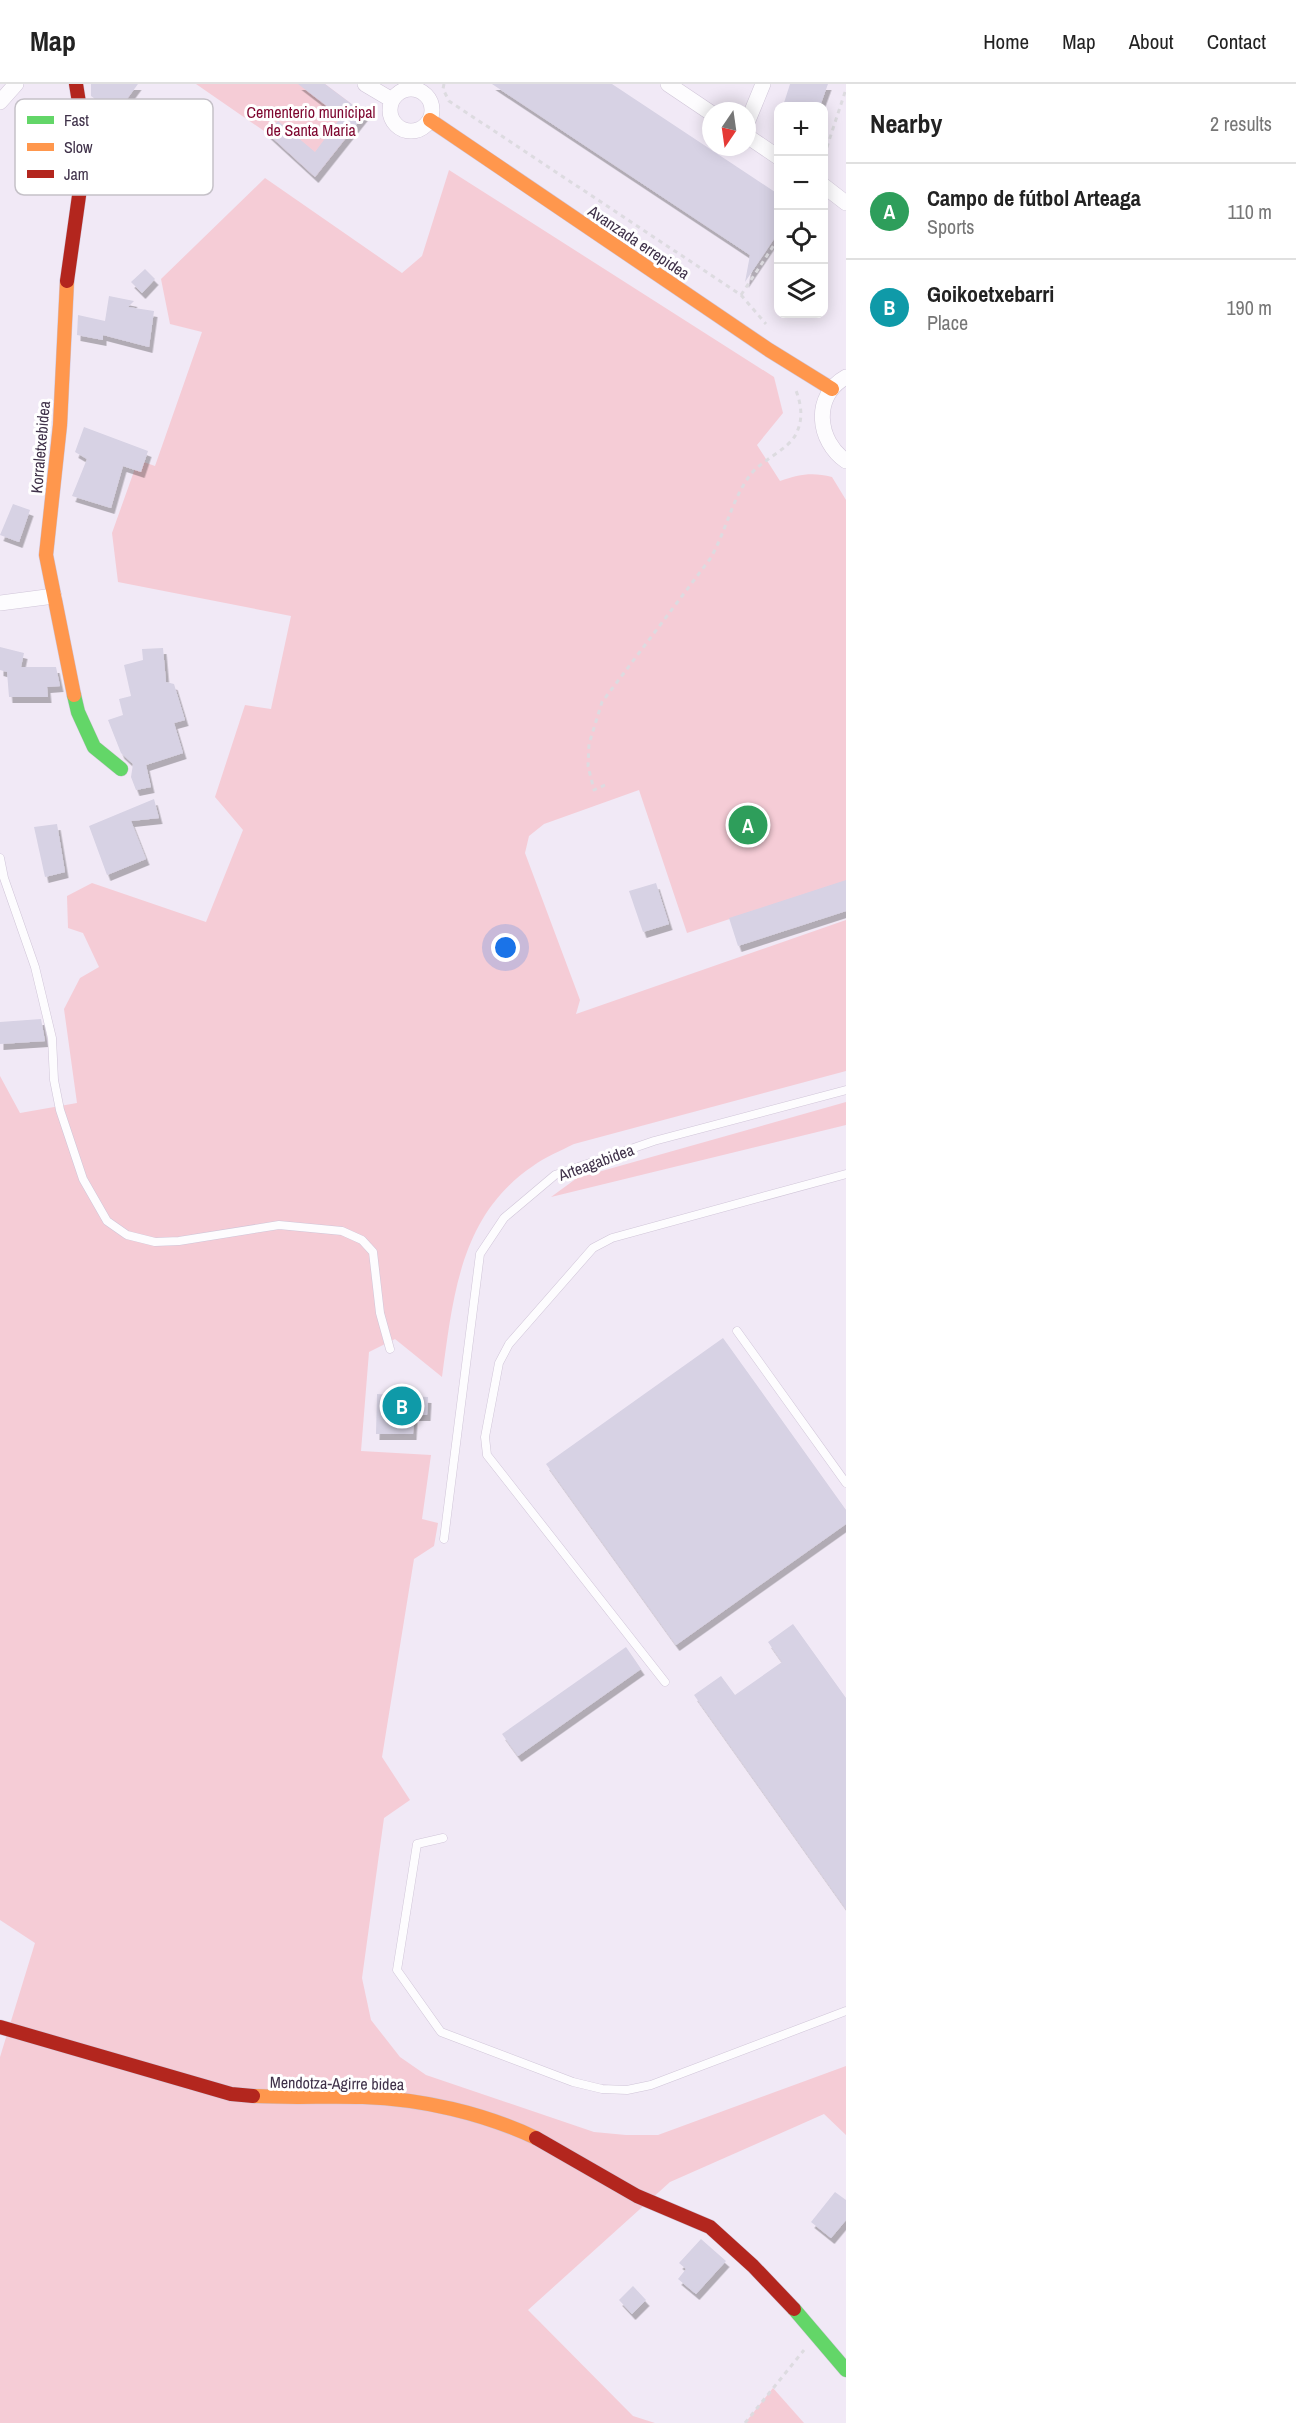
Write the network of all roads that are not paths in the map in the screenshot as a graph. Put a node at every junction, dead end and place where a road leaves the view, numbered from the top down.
1 (16, 84) edge
2 (76, 84) edge
3 (365, 84) edge
4 (668, 84) edge
5 (763, 84) edge
6 (427, 88) edge
7 (78, 99) edge
8 (392, 100) junction
9 (0, 102) edge
10 (756, 102) edge
11 (702, 106) edge
12 (430, 120) junction
13 (756, 142) edge
14 (777, 156) edge
15 (828, 189) edge
16 (79, 195) edge
17 (846, 203) edge
18 (846, 377) edge
19 (832, 389) junction
20 (846, 461) edge
21 (54, 596) junction
22 (0, 603) edge
23 (121, 769) dead end
24 (0, 858) edge
25 (846, 1090) edge
26 (846, 1174) edge
27 (737, 1331) dead end
28 (390, 1349) dead end
29 (846, 1483) edge
30 (444, 1539) dead end
31 (665, 1682) dead end
32 (443, 1838) dead end
33 (846, 2011) edge
34 (0, 2028) edge
35 (846, 2370) edge

1 - 9 street
2 - 7 street, Korraletxebidea
3 - 8 street
4 - 11 street
5 - 10 street
6 - 8 street
6 - 12 street
8 - 12 street
12 - 19 street, Avanzada errepidea
13 - 14 street
15 - 17 street
16 - 21 street, Korraletxebidea
18 - 19 street
19 - 20 street
21 - 22 street
21 - 23 street, Korraletxebidea
24 - 28 lane
25 - 30 lane, Arteagabidea
26 - 31 lane
27 - 29 lane
32 - 33 lane
34 - 35 street, Mendotza-Agirre bidea

